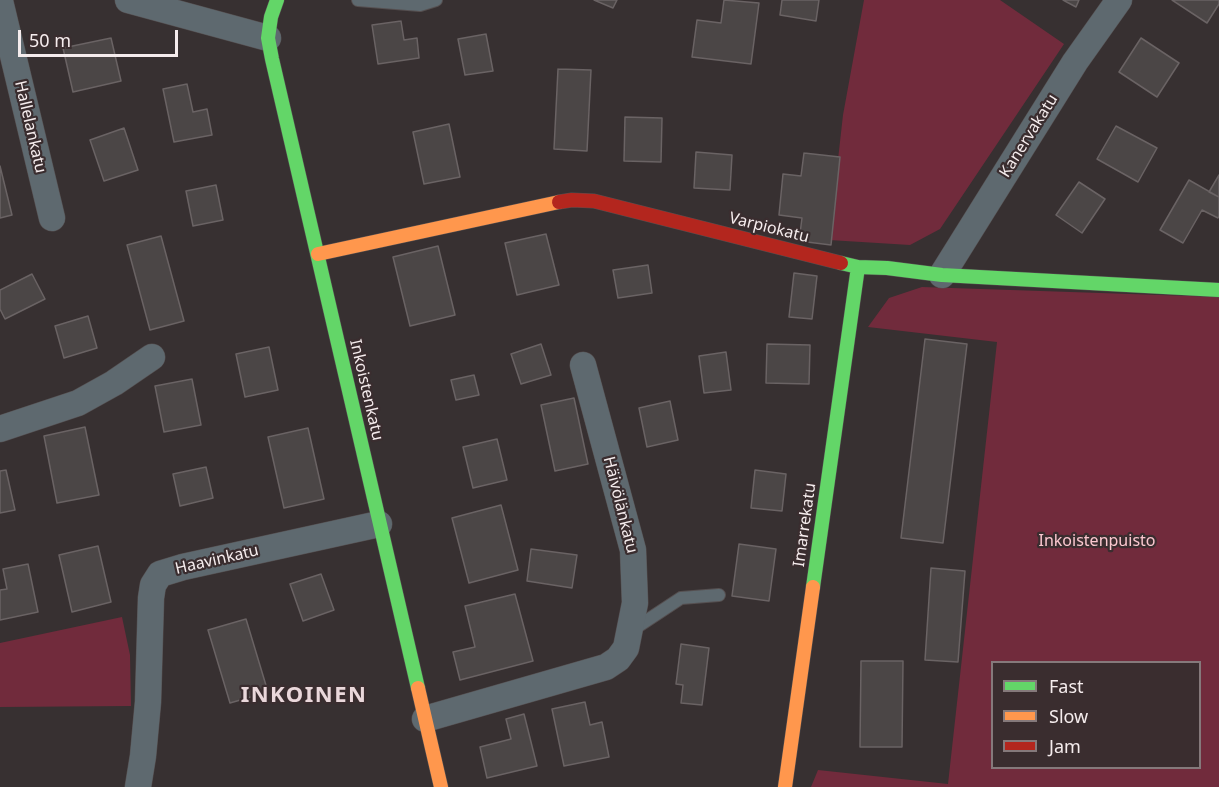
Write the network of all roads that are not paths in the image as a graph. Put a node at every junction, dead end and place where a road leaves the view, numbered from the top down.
1 (129, 0) edge
2 (278, 0) edge
3 (358, 0) edge
4 (436, 0) edge
5 (1119, 0) edge
6 (0, 1) edge
7 (268, 38) junction
8 (52, 218) dead end
9 (318, 254) junction
10 (858, 267) junction
11 (942, 274) junction
12 (1219, 290) edge
13 (152, 357) dead end
14 (583, 365) dead end
15 (0, 429) edge
16 (379, 524) junction
17 (719, 595) dead end
18 (630, 632) junction
19 (425, 718) junction
20 (138, 787) edge
21 (441, 787) edge
22 (785, 787) edge

1 - 7 street
2 - 7 street, Inkoistenkatu
3 - 4 lane
5 - 11 street, Kanervakatu
6 - 8 street, Hallelankatu
7 - 9 street, Inkoistenkatu
9 - 10 street, Varpiokatu
9 - 16 street, Inkoistenkatu
10 - 11 street, Varpiokatu
10 - 22 street, Imarrekatu
11 - 12 street, Varpiokatu
13 - 15 street
14 - 18 street, Häivölänkatu
16 - 19 street, Inkoistenkatu
16 - 20 street, Haavinkatu
17 - 18 lane
18 - 19 street, Häivölänkatu
19 - 21 street, Inkoistenkatu

